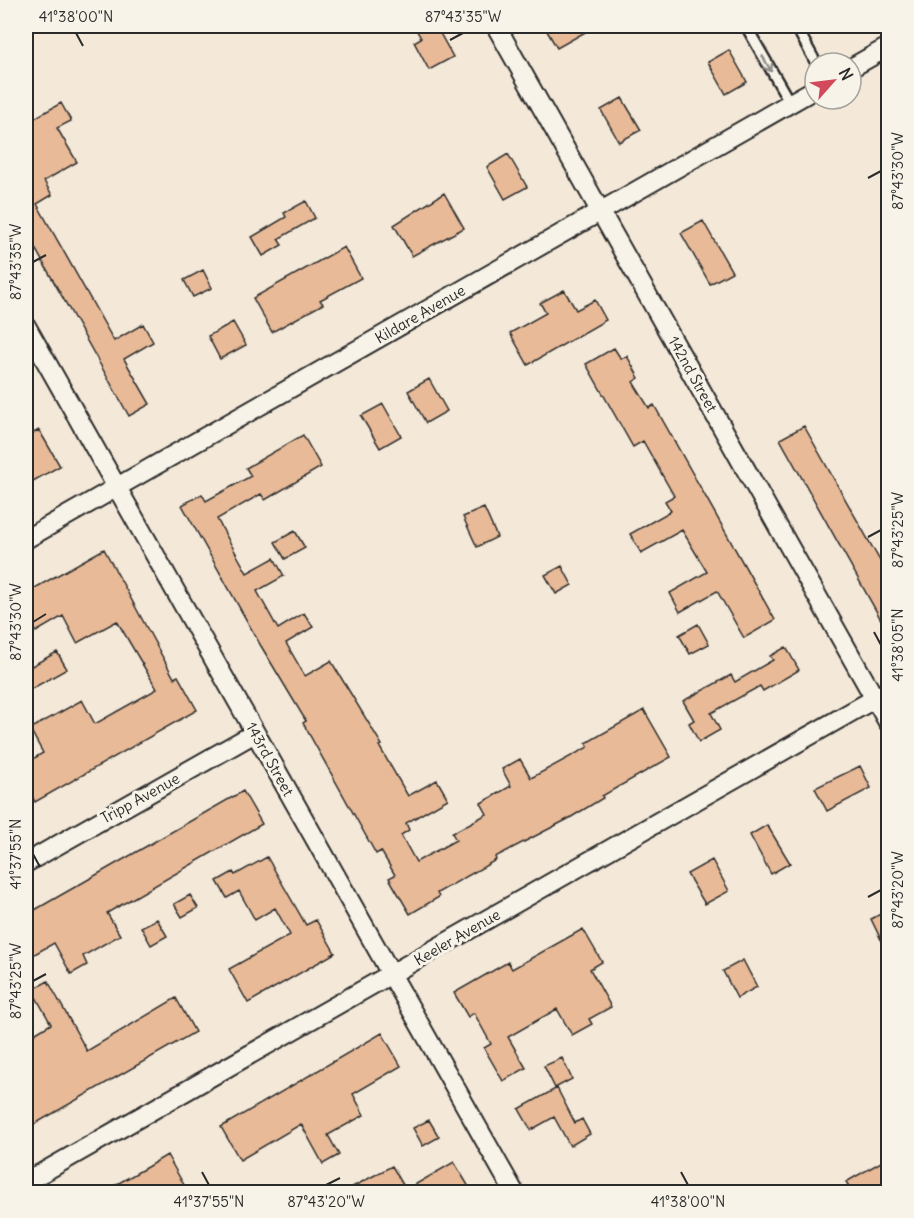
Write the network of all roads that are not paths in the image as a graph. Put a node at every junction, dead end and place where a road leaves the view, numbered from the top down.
1 (496, 26) edge
2 (746, 26) edge
3 (796, 27) edge
4 (888, 47) edge
5 (809, 51) edge
6 (863, 61) edge
7 (803, 95) edge
8 (789, 103) junction
9 (602, 211) junction
10 (26, 326) edge
11 (116, 488) junction
12 (26, 539) edge
13 (882, 695) edge
14 (888, 722) edge
15 (255, 733) junction
16 (26, 862) edge
17 (391, 974) junction
18 (26, 1182) edge
19 (514, 1192) edge

1 - 9 street, 142nd Street
2 -> 8 lane
3 - 5 lane
4 - 6 street
7 - 8 street, Kildare Avenue
8 - 9 street, Kildare Avenue
9 - 11 street, Kildare Avenue
9 - 13 street, 142nd Street
10 - 11 street, 143rd Street
11 - 12 street, Kildare Avenue
11 - 15 street, 143rd Street
13 - 14 street, 142nd Street
13 - 17 street, Keeler Avenue
15 - 16 street, Tripp Avenue
15 - 17 street, 143rd Street
17 - 18 street, Keeler Avenue
17 - 19 street, 143rd Street

